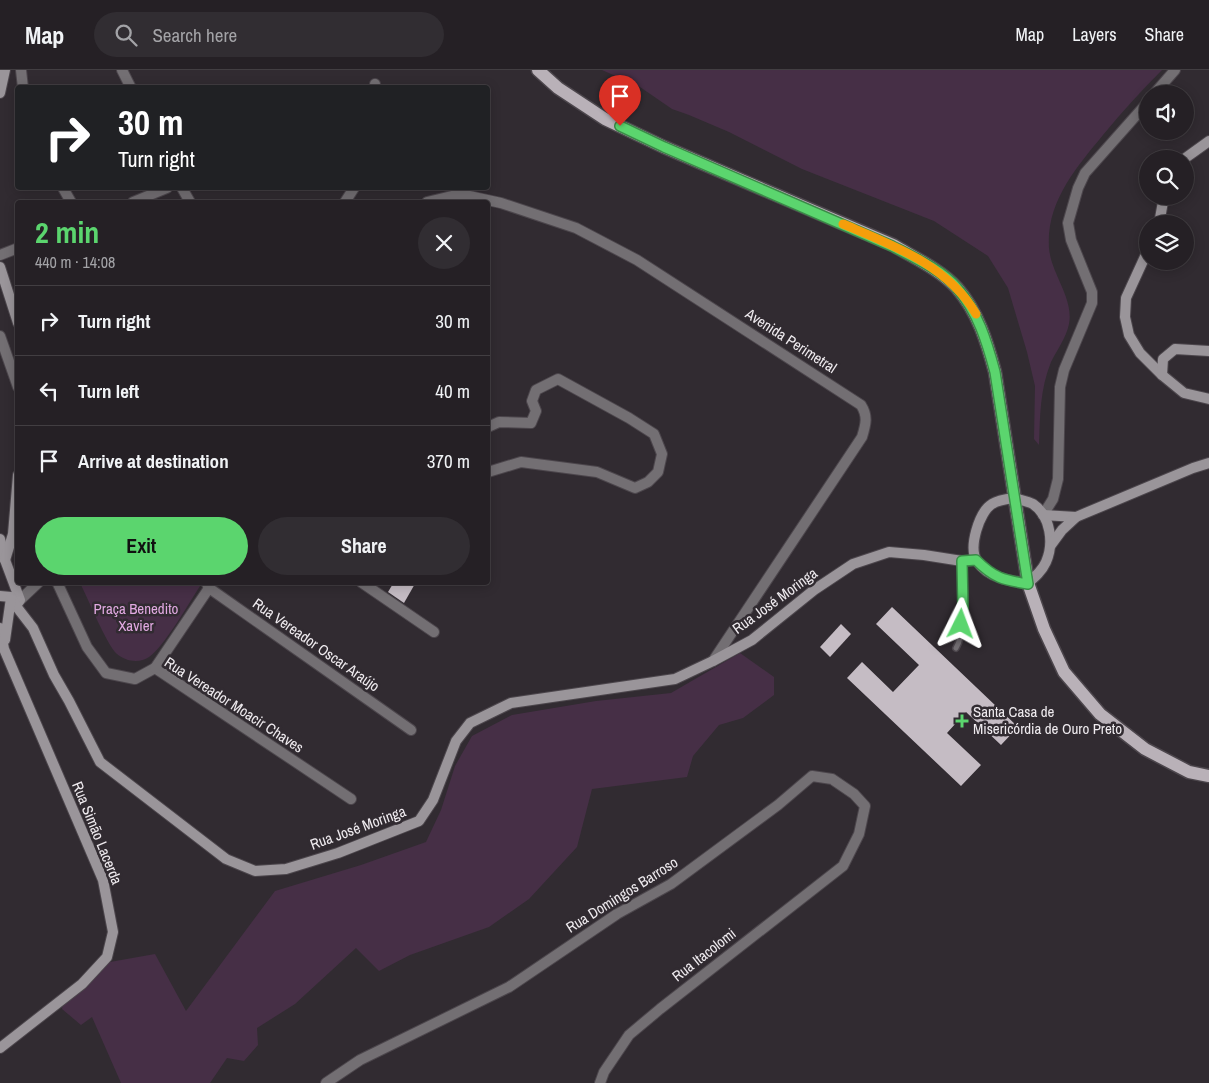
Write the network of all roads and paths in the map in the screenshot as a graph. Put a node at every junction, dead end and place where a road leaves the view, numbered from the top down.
1 (5, 70) edge
2 (20, 70) edge
3 (122, 70) edge
4 (538, 70) edge
5 (1175, 70) edge
6 (22, 85) edge
7 (130, 85) edge
8 (1162, 85) edge
9 (0, 93) edge
10 (1139, 112) edge
11 (1209, 141) edge
12 (1194, 152) edge
13 (162, 190) edge
14 (138, 200) edge
15 (435, 200) edge
16 (487, 200) edge
17 (490, 201) edge
18 (15, 249) edge
19 (0, 255) edge
20 (0, 267) edge
21 (1139, 270) edge
22 (15, 314) edge
23 (0, 336) edge
24 (1209, 351) edge
25 (1162, 375) junction
26 (15, 378) edge
27 (1209, 399) edge
28 (490, 426) edge
29 (1209, 463) edge
30 (490, 471) edge
31 (1014, 498) junction
32 (15, 510) edge
33 (1043, 515) junction
34 (1076, 517) junction
35 (13, 534) junction
36 (0, 538) edge
37 (1050, 545) junction
38 (5, 560) junction
39 (976, 560) junction
40 (962, 561) junction
41 (1028, 584) junction
42 (36, 585) edge
43 (58, 585) edge
44 (207, 585) edge
45 (365, 585) edge
46 (0, 596) edge
47 (16, 601) junction
48 (0, 628) edge
49 (434, 632) dead end
50 (956, 648) dead end
51 (4, 649) junction
52 (712, 662) junction
53 (155, 668) junction
54 (411, 730) dead end
55 (1209, 776) edge
56 (351, 800) dead end
57 (844, 866) joint
58 (0, 1048) edge
59 (326, 1083) edge
60 (600, 1083) edge

1 - 9 street
2 - 6 street
3 - 7 street
4 - 31 main road
5 - 8 street
10 - 33 street
11 - 12 street
13 - 14 street
15 - 16 street, Avenida Perimetral
17 - 52 street, Avenida Perimetral
18 - 19 street
20 - 22 street
21 - 25 street
23 - 26 street
24 - 25 street
25 - 27 street
28 - 30 street
29 - 34 street
31 - 33 street
31 - 39 street
31 - 41 main road
32 - 35 street
33 - 34 street
33 - 37 street
34 - 37 street
35 - 36 street
35 - 38 street
36 - 38 street
37 - 41 street
38 - 47 street
39 - 40 street, Rua José Moringa
39 - 41 street
40 - 50 lane
40 - 52 street, Rua José Moringa
41 - 55 main road
42 - 47 street
43 - 53 street, Rua Vereador Moacir Chaves
44 - 53 street
44 - 54 street, Rua Vereador Oscar Araújo
45 - 49 street
46 - 47 street
47 - 51 street
47 - 52 street, Rua José Moringa
48 - 51 street, Rua Simão Lacerda
51 - 58 street, Rua Simão Lacerda
53 - 56 street, Rua Vereador Moacir Chaves
57 - 59 street, Rua Domingos Barroso
57 - 60 street, Rua Itacolomi

